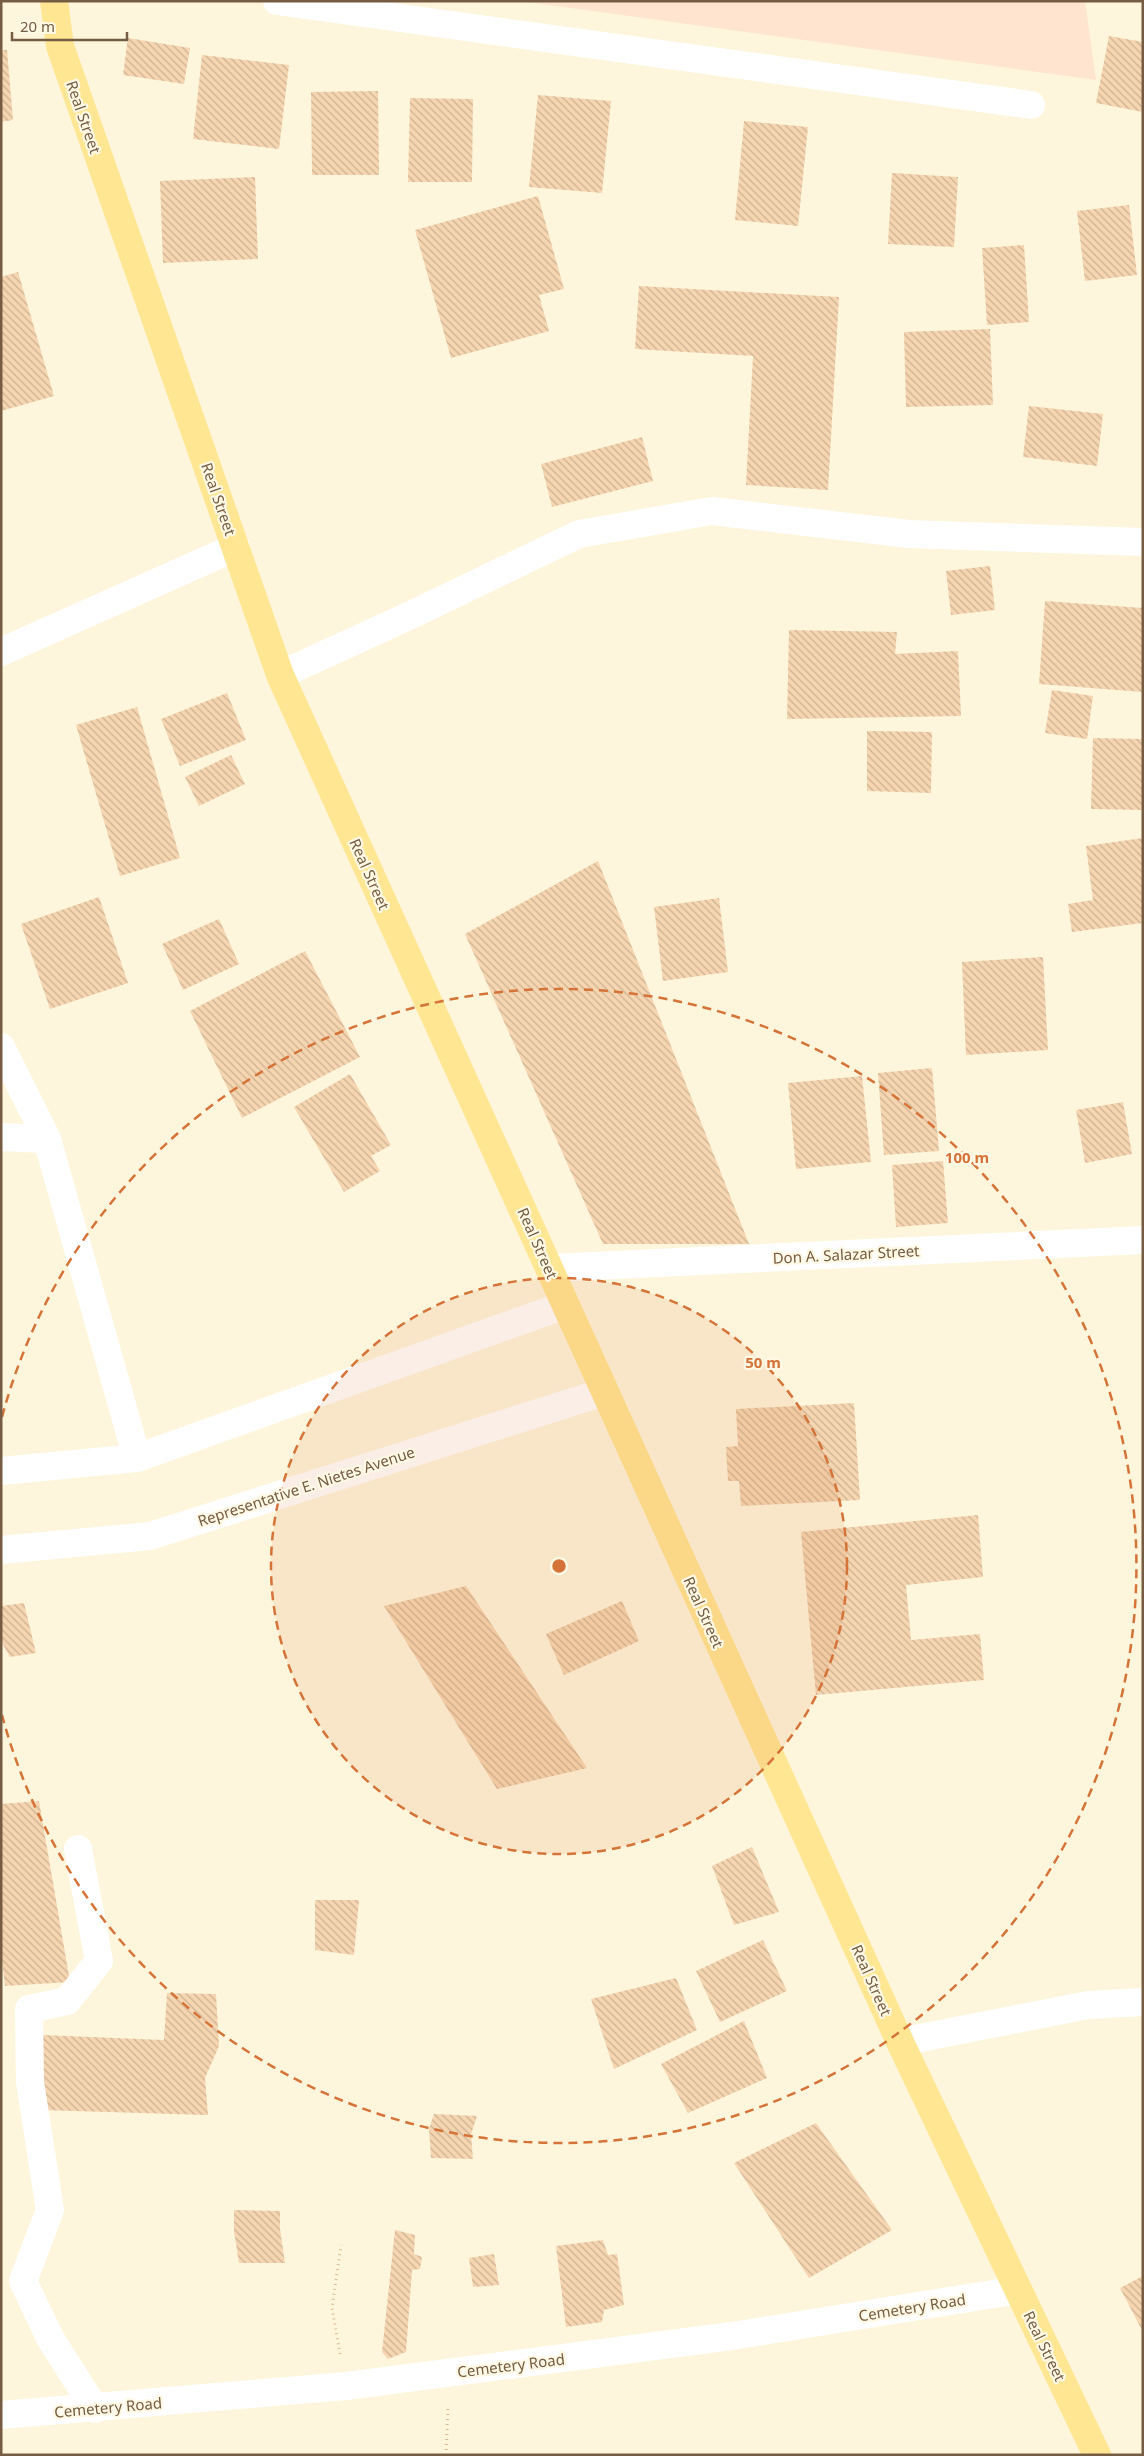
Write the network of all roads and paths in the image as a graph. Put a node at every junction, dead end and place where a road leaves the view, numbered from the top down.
1 (54, 1) edge
2 (277, 1) edge
3 (419, 10) edge
4 (1031, 105) dead end
5 (1143, 542) edge
6 (236, 547) junction
7 (1, 652) edge
8 (280, 675) junction
9 (1, 1047) edge
10 (1, 1137) edge
11 (47, 1139) junction
12 (1143, 1240) edge
13 (550, 1268) junction
14 (565, 1305) junction
15 (604, 1392) junction
16 (137, 1458) junction
17 (1, 1471) edge
18 (1, 1550) edge
19 (78, 1849) dead end
20 (1143, 2002) edge
21 (900, 2042) junction
22 (341, 2245) dead end
23 (1018, 2290) junction
24 (449, 2373) junction
25 (346, 2386) junction
26 (95, 2408) junction
27 (1, 2416) edge
28 (446, 2455) edge
29 (1097, 2455) edge

1 - 6 main road, Real Street
2 - 3 street
3 - 4 street
5 - 8 street
6 - 7 street
6 - 8 main road, Real Street
8 - 13 main road, Real Street
9 - 11 street
10 - 11 street
11 - 16 street
12 - 13 street, Don A. Salazar Street
13 - 14 main road, Real Street
14 - 15 main road, Real Street
14 - 16 street
15 - 18 street, Representative E. Nietes Avenue
15 - 21 main road, Real Street
16 - 17 street
19 - 26 street
20 - 21 street
21 - 23 main road, Real Street
22 - 25 path
23 - 24 street, Cemetery Road
23 - 29 main road, Real Street
24 - 25 street, Cemetery Road
24 - 28 path
25 - 26 street, Cemetery Road
26 - 27 street, Cemetery Road

